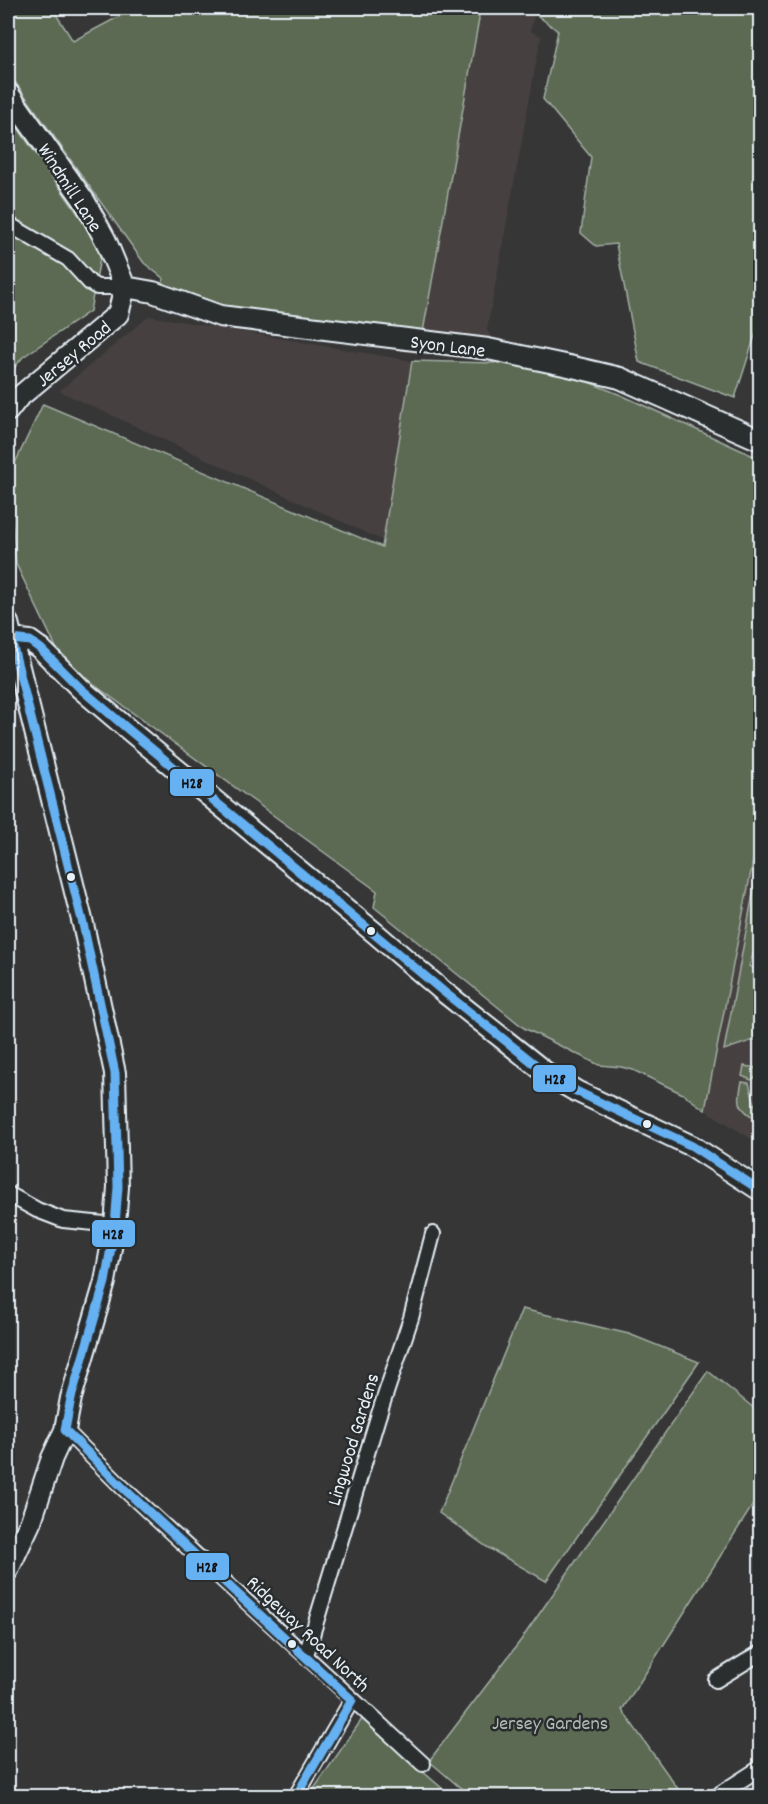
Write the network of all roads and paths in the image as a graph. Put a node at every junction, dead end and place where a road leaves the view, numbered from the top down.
1 (8, 93) edge
2 (8, 224) edge
3 (125, 287) junction
4 (8, 411) edge
5 (760, 440) edge
6 (9, 631) edge
7 (760, 1190) edge
8 (8, 1194) edge
9 (115, 1225) junction
10 (433, 1234) dead end
11 (65, 1430) junction
12 (8, 1570) edge
13 (760, 1653) edge
14 (306, 1655) junction
15 (716, 1680) dead end
16 (352, 1700) junction
17 (423, 1764) dead end
18 (760, 1768) edge
19 (296, 1797) edge
20 (718, 1797) edge

1 - 3 street, Windmill Lane
2 - 3 street
3 - 4 street, Jersey Road
3 - 5 street, Syon Lane
6 - 7 street
6 - 9 street
8 - 9 street
9 - 11 street
10 - 14 street, Lingwood Gardens
11 - 12 street
11 - 14 street, Ridgeway Road North
13 - 15 street
14 - 16 street, Ridgeway Road North
16 - 17 street, Ridgeway Road North
16 - 19 street
18 - 20 street

